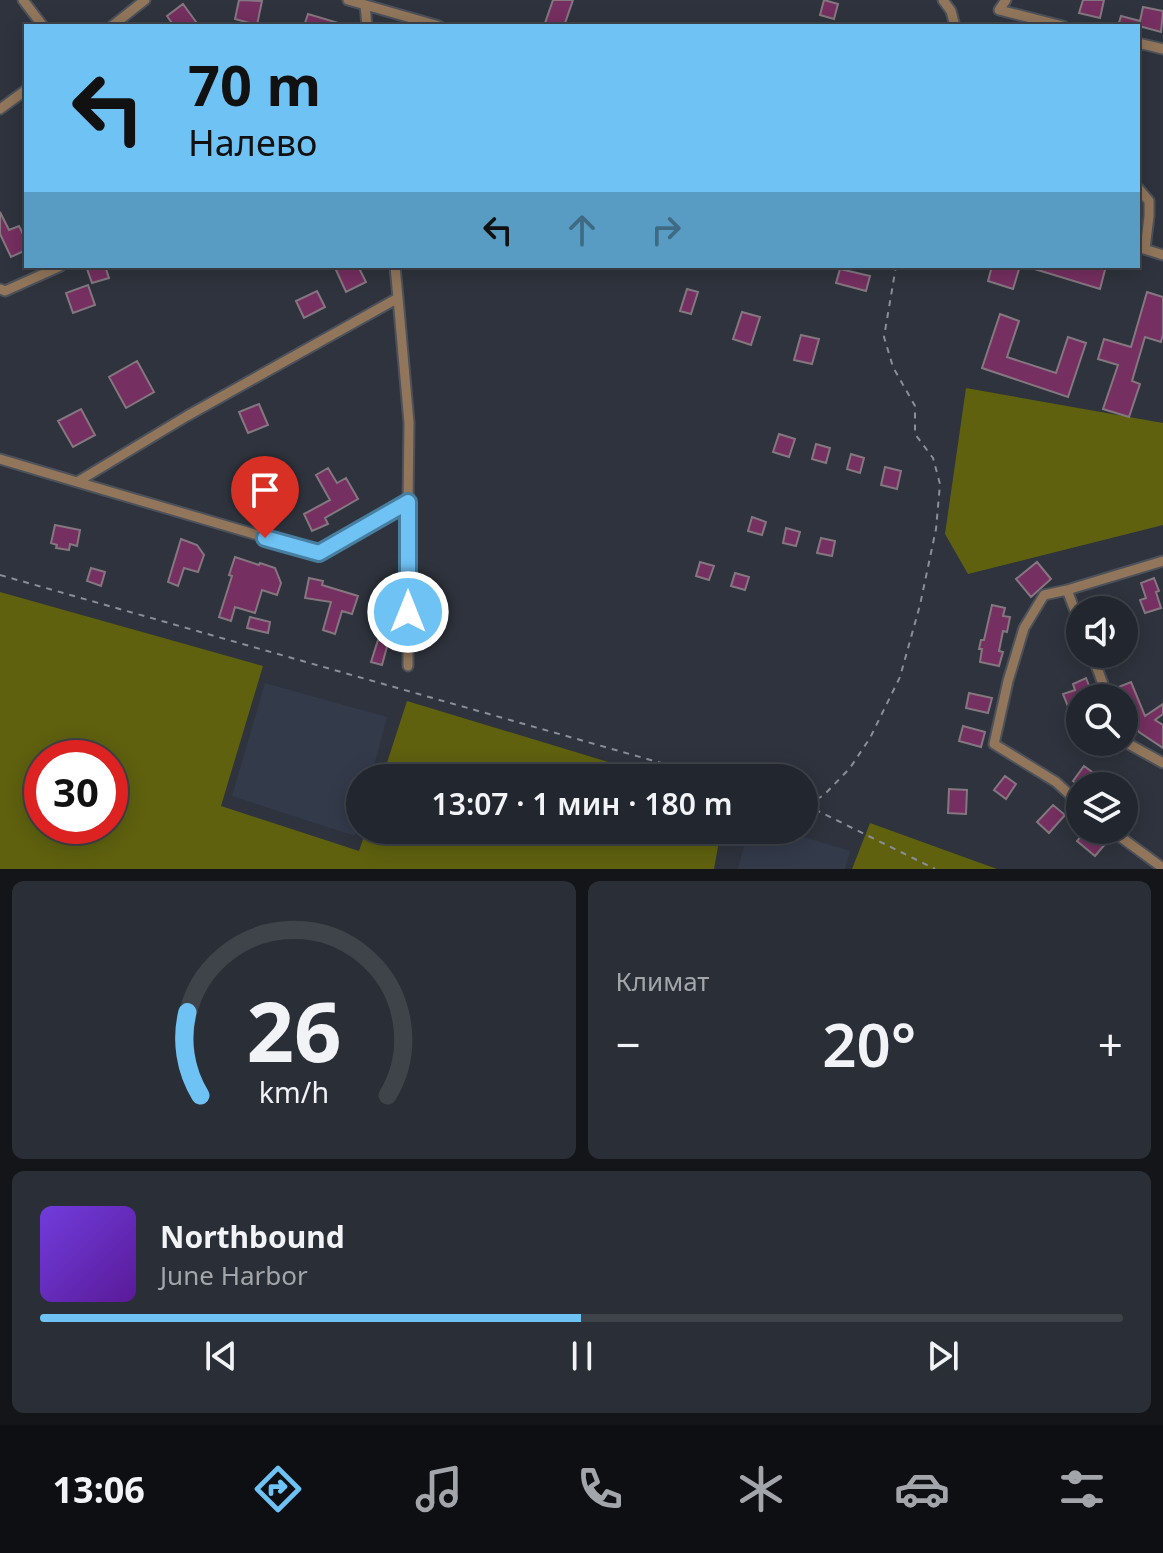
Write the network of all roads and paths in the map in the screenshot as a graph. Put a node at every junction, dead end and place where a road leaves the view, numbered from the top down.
1 (23, 0) edge
2 (145, 0) edge
3 (348, 0) edge
4 (943, 0) edge
5 (1006, 0) edge
6 (365, 5) junction
7 (41, 24) edge
8 (115, 24) edge
9 (367, 24) edge
10 (432, 24) edge
11 (954, 24) edge
12 (1055, 24) edge
13 (1140, 43) edge
14 (1163, 49) edge
15 (24, 91) edge
16 (0, 109) edge
17 (1140, 190) edge
18 (1142, 248) edge
19 (1163, 255) edge
20 (56, 268) edge
21 (395, 268) edge
22 (896, 268) edge
23 (2, 292) edge
24 (398, 298) junction
25 (0, 459) edge
26 (77, 482) junction
27 (408, 502) junction
28 (1163, 561) edge
29 (0, 575) edge
30 (1067, 590) junction
31 (1069, 596) edge
32 (408, 666) dead end
33 (1138, 749) edge
34 (1163, 763) edge
35 (665, 764) edge
36 (1066, 791) edge
37 (818, 798) edge
38 (818, 811) edge
39 (1130, 844) edge
40 (1163, 868) edge
41 (935, 869) edge

1 - 7 street
2 - 8 street
3 - 6 street
4 - 11 street
5 - 12 street
6 - 9 street
6 - 10 street
13 - 14 street
15 - 16 street
17 - 18 street
18 - 19 street
20 - 23 street
21 - 24 street
22 - 37 path
24 - 26 street
24 - 27 street
25 - 26 street
26 - 27 street
27 - 32 street
28 - 30 street
29 - 35 path
30 - 31 street
30 - 36 street
33 - 34 street
38 - 41 path
39 - 40 street

